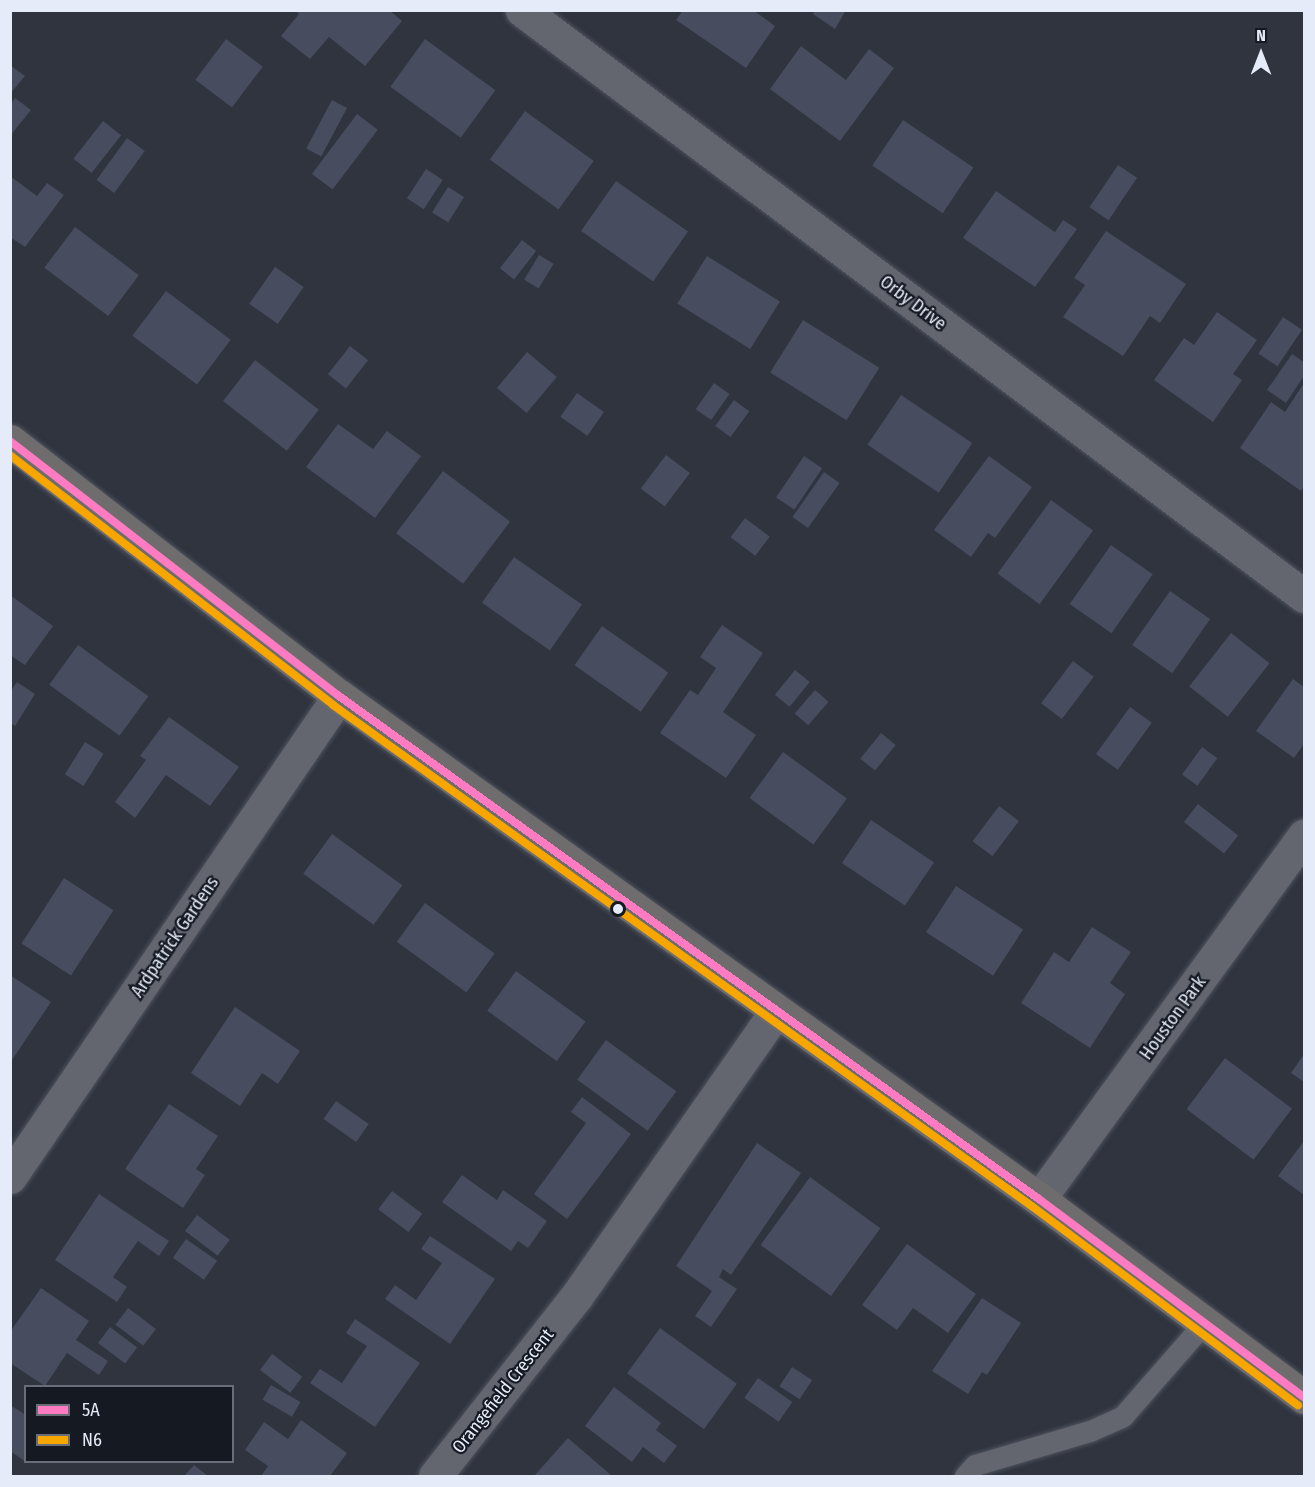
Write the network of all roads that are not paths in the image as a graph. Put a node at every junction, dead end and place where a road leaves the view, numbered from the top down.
1 (522, 10) edge
2 (10, 441) edge
3 (1305, 596) edge
4 (339, 696) junction
5 (1305, 835) edge
6 (776, 1011) junction
7 (10, 1177) edge
8 (1039, 1199) junction
9 (1204, 1323) junction
10 (1305, 1396) edge
11 (435, 1476) edge
12 (964, 1476) edge

1 - 3 street, Orby Drive
2 - 4 main road
4 - 6 main road
4 - 7 street, Ardpatrick Gardens
5 - 8 street, Houston Park
6 - 8 main road
6 - 11 street, Orangefield Crescent
8 - 9 main road
9 - 10 main road
9 - 12 lane

